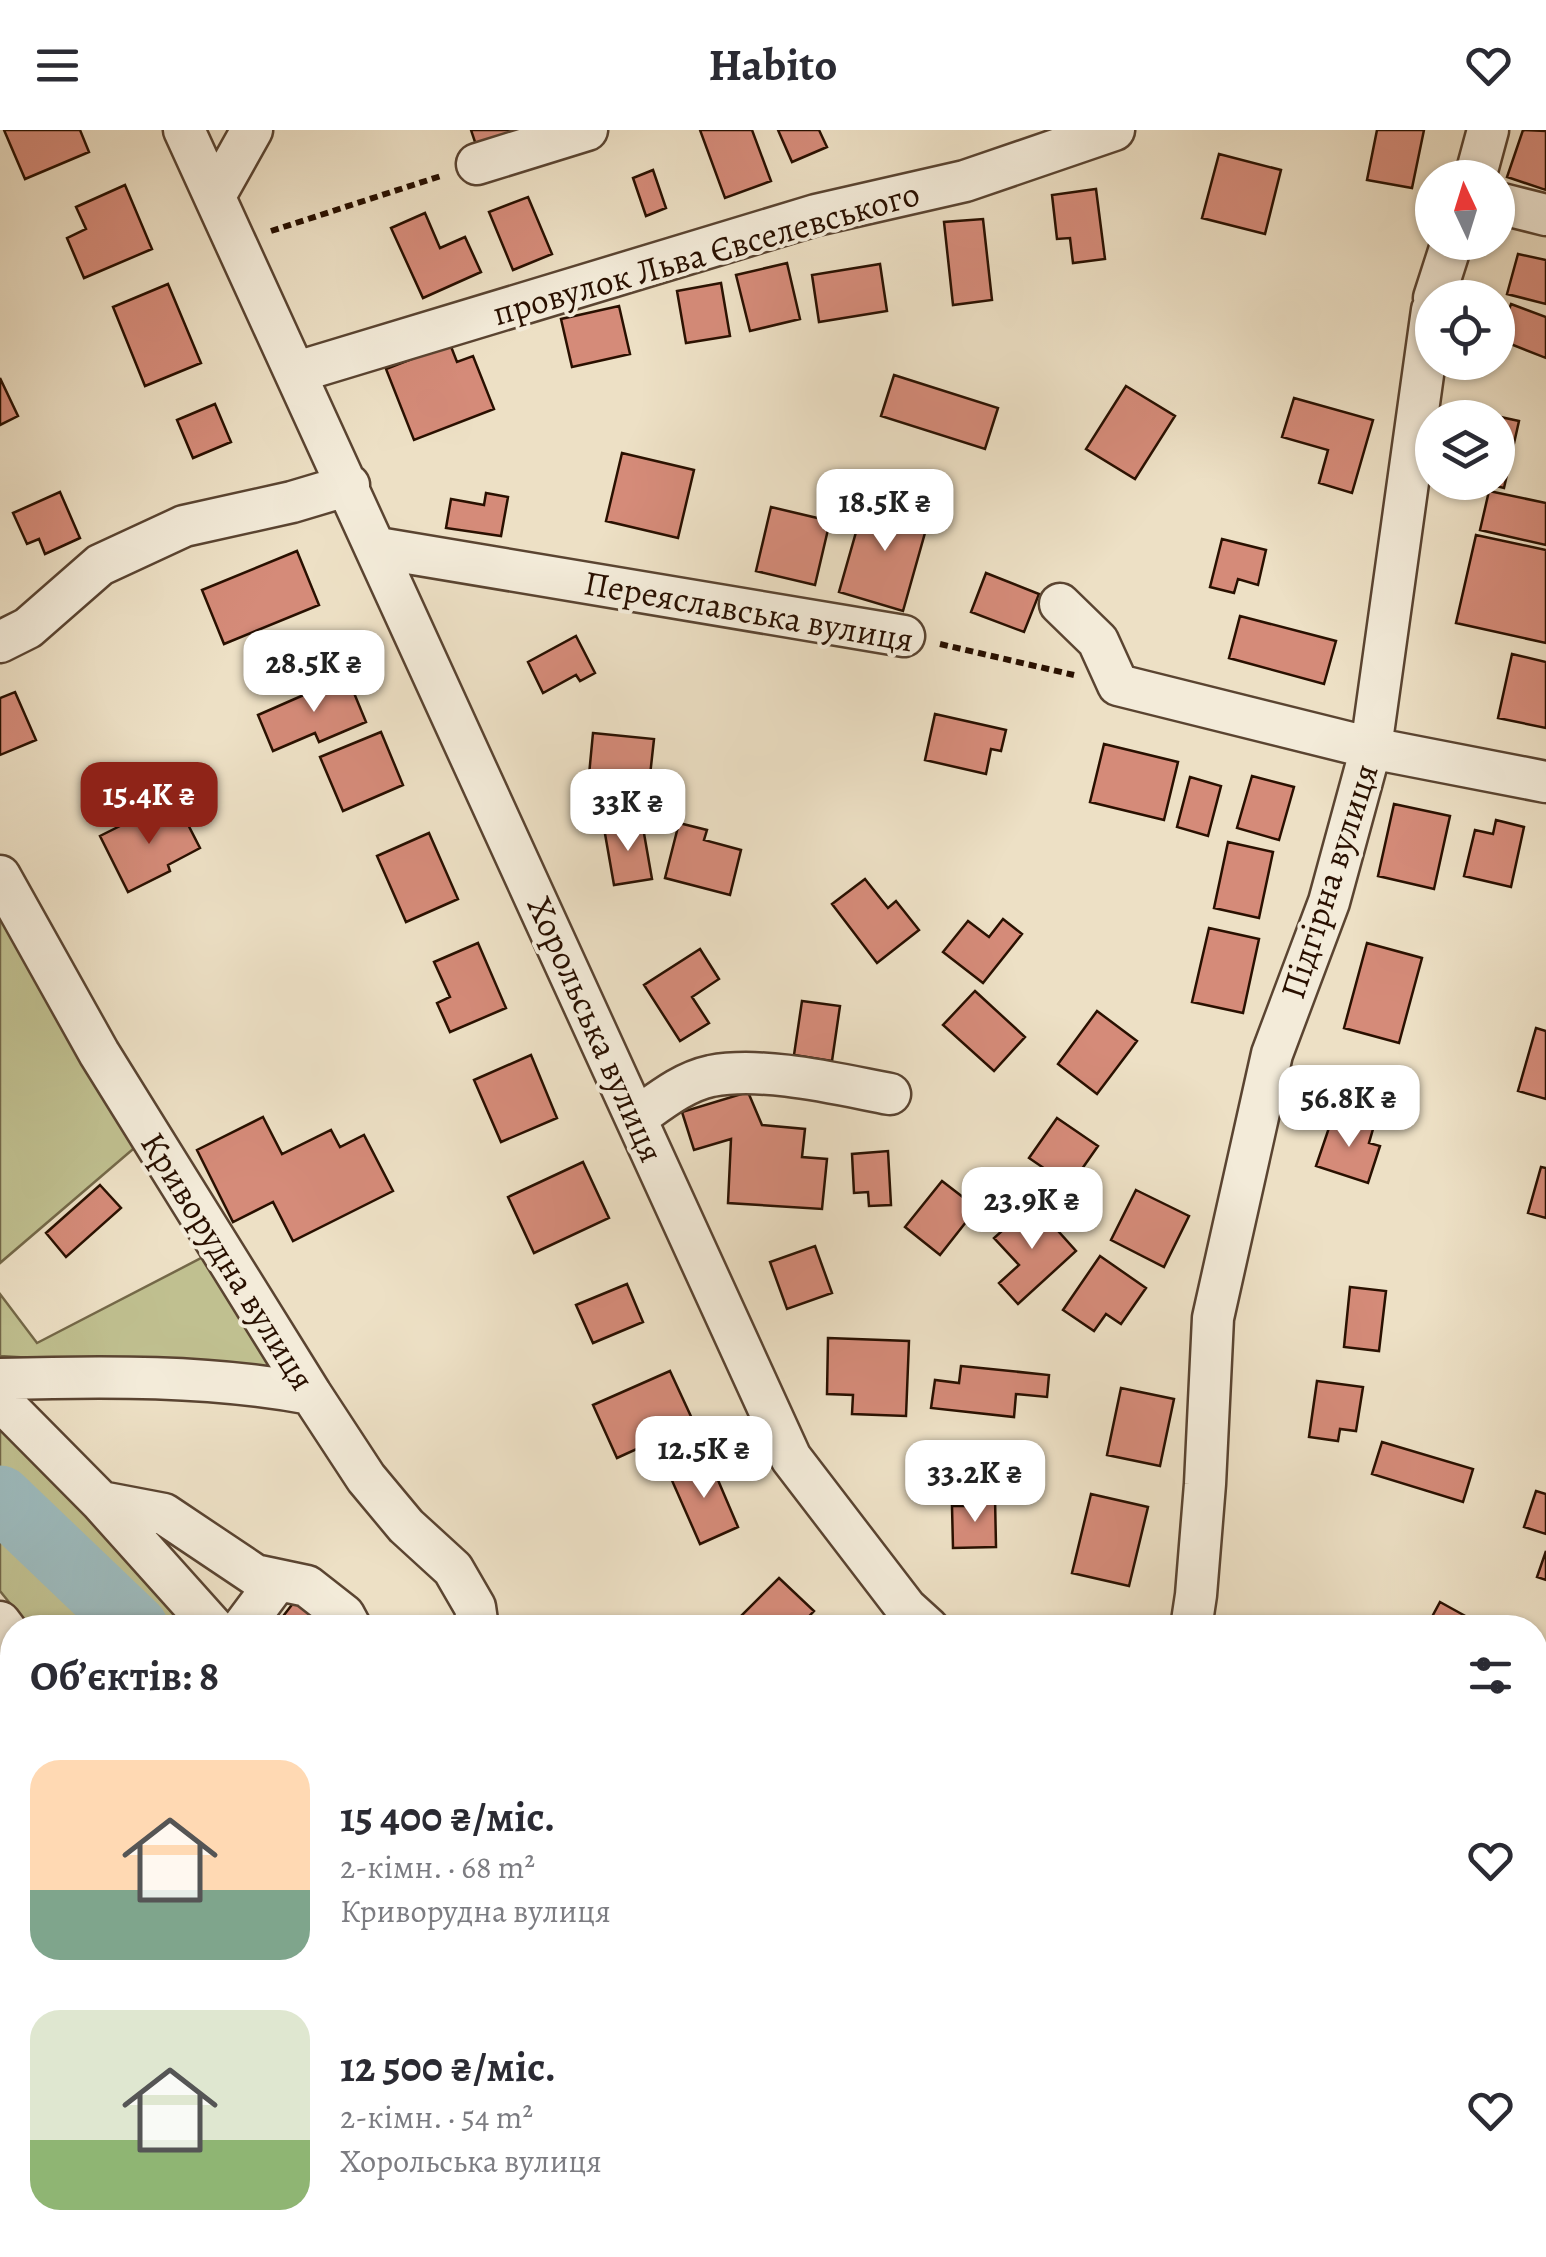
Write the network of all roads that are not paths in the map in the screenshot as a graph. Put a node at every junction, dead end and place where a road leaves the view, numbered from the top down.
1 (184, 130) edge
2 (252, 130) edge
3 (586, 130) edge
4 (1114, 130) edge
5 (1488, 130) edge
6 (1480, 160) edge
7 (476, 164) road end
8 (215, 196) junction
9 (1515, 207) edge
10 (1546, 215) edge
11 (296, 372) junction
12 (1424, 380) edge
13 (349, 486) junction
14 (378, 548) junction
15 (1060, 604) dead end
16 (904, 636) road end
17 (0, 642) edge
18 (1371, 748) junction
19 (1546, 782) edge
20 (0, 876) edge
21 (890, 1094) dead end
22 (636, 1118) junction
23 (0, 1379) edge
24 (311, 1394) junction
25 (0, 1400) edge
26 (101, 1502) junction
27 (278, 1581) junction
28 (202, 1615) edge
29 (252, 1615) edge
30 (344, 1615) edge
31 (476, 1615) edge
32 (914, 1615) edge
33 (1191, 1615) edge

1 - 8 street, Хорольська вулиця
2 - 8 street
3 - 7 street
4 - 11 street, провулок Льва Євселевського
5 - 6 street
8 - 11 street, Хорольська вулиця
9 - 10 street
11 - 13 street, Хорольська вулиця
12 - 18 street, Підгірна вулиця
13 - 14 street, Хорольська вулиця
13 - 17 street
14 - 16 street, Переяславська вулиця
14 - 22 street, Хорольська вулиця
15 - 18 street
18 - 19 street
18 - 33 street, Підгірна вулиця
20 - 24 street, Криворудна вулиця
21 - 22 street
22 - 32 street, Хорольська вулиця
23 - 24 street
24 - 31 street, Криворудна вулиця
25 - 26 street
26 - 27 street
26 - 28 street
27 - 29 street
27 - 30 street

